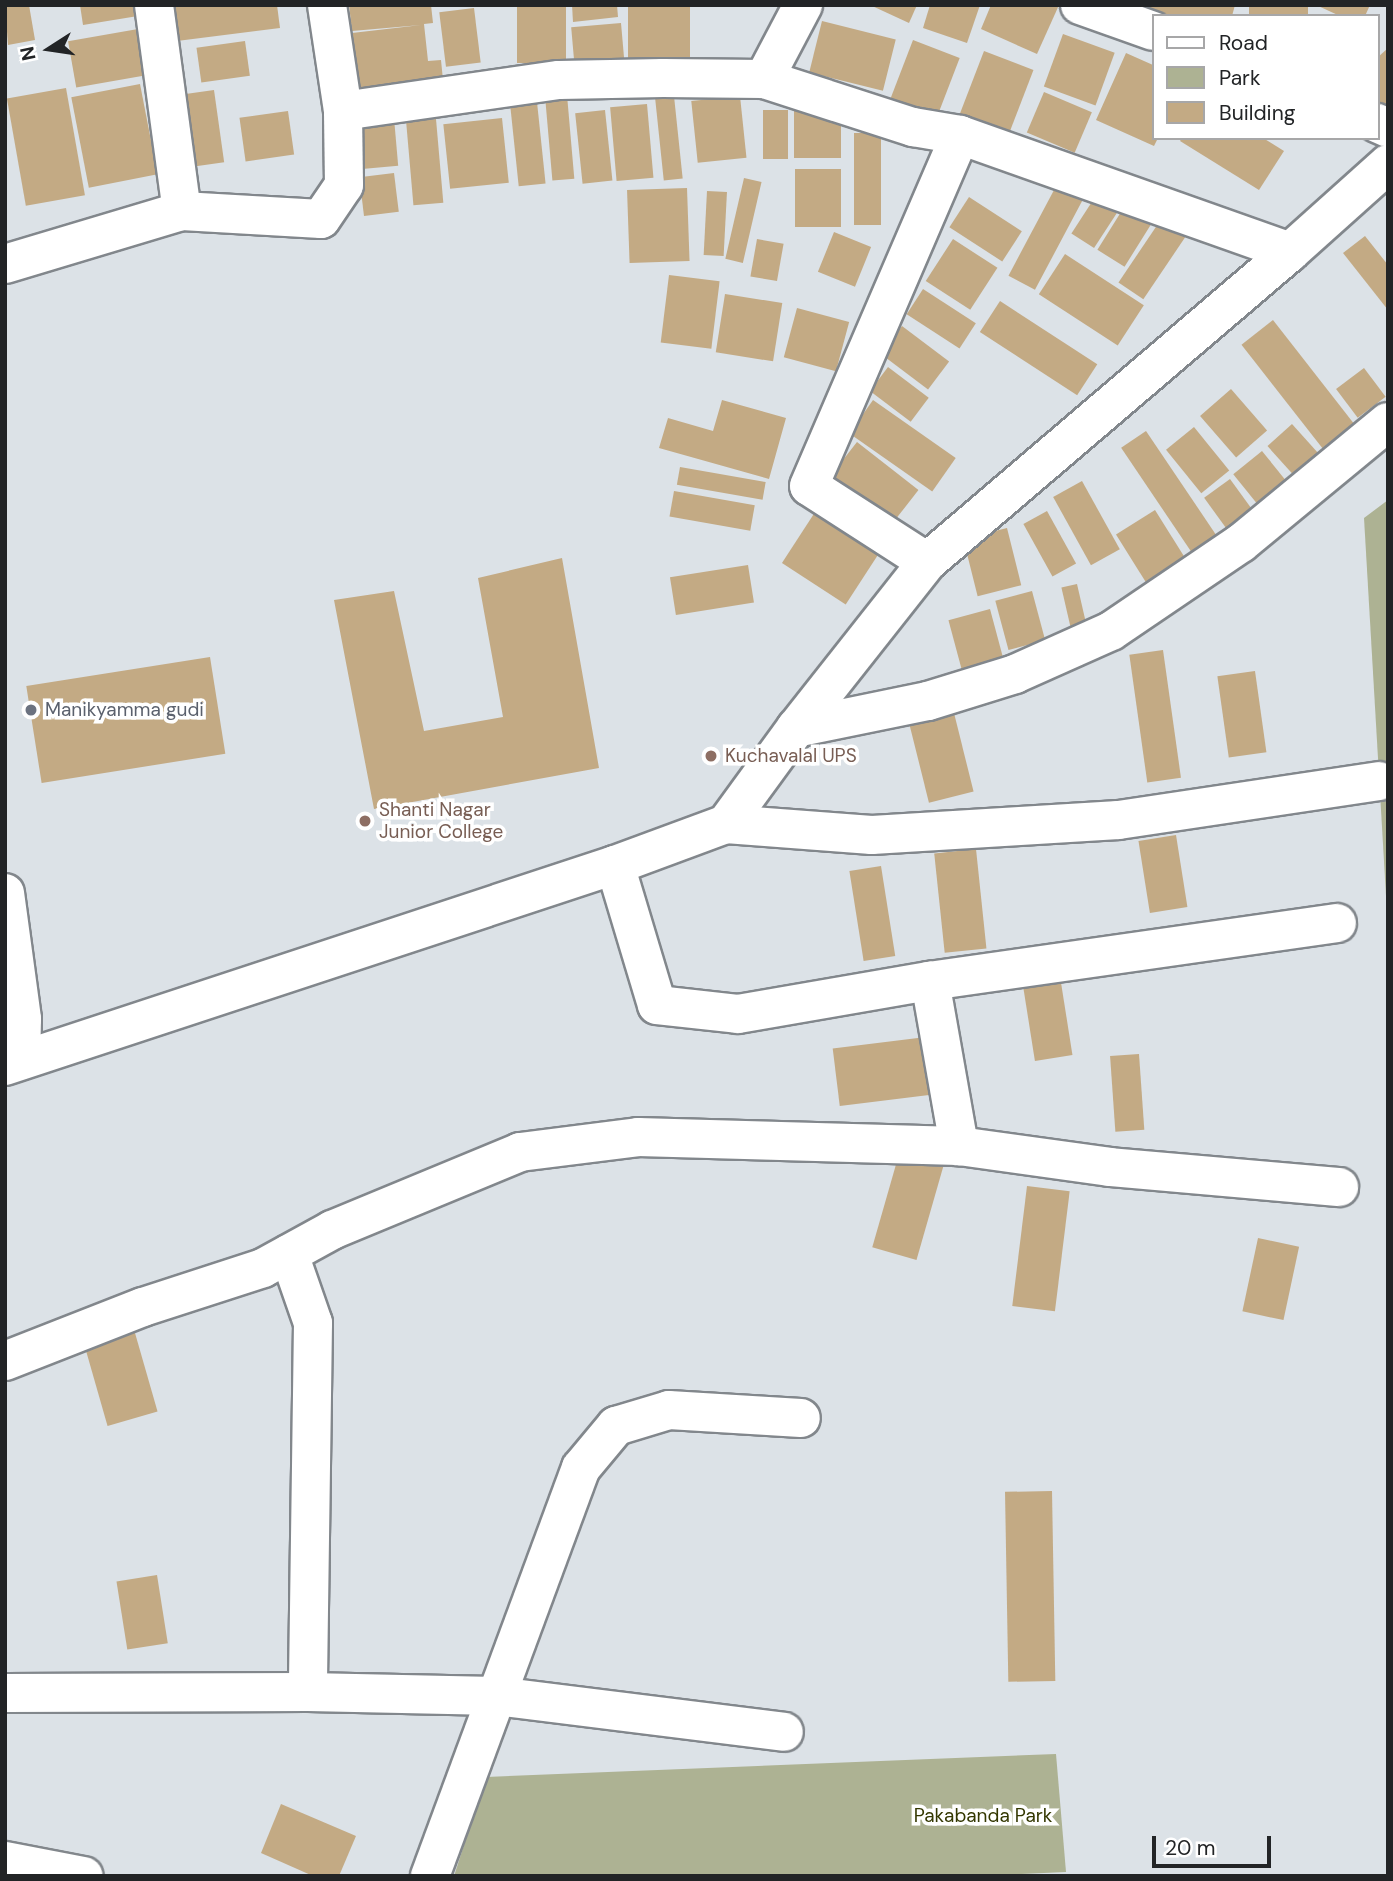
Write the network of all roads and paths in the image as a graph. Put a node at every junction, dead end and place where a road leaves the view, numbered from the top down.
1 (154, 5) edge
2 (327, 5) edge
3 (803, 5) edge
4 (1080, 5) edge
5 (1152, 31) edge
6 (764, 79) junction
7 (344, 111) junction
8 (960, 135) junction
9 (1388, 164) edge
10 (182, 211) junction
11 (1290, 252) junction
12 (5, 264) edge
13 (1388, 422) edge
14 (927, 562) junction
15 (796, 728) junction
16 (1379, 780) dead end
17 (726, 824) junction
18 (615, 866) junction
19 (5, 893) edge
20 (1337, 923) dead end
21 (930, 981) junction
22 (13, 1063) edge
23 (959, 1146) junction
24 (1339, 1187) dead end
25 (289, 1254) junction
26 (5, 1361) edge
27 (801, 1418) dead end
28 (309, 1692) junction
29 (5, 1693) edge
30 (496, 1696) junction
31 (784, 1732) dead end
32 (5, 1861) edge
33 (84, 1876) edge
34 (430, 1876) edge

1 - 10 street
2 - 7 street
3 - 6 street
4 - 5 street
6 - 7 street
6 - 8 street
7 - 10 street
8 - 11 street
8 - 14 street
9 - 11 street
10 - 12 street
11 - 14 street
13 - 15 street
14 - 15 street
15 - 17 street
16 - 17 street
17 - 18 street
18 - 21 street
18 - 22 street
19 - 22 street
20 - 21 street
21 - 23 street
23 - 24 street
23 - 25 street
25 - 26 street
25 - 28 street
27 - 30 street
28 - 29 street
28 - 30 street
30 - 31 street
30 - 34 street
32 - 33 street

